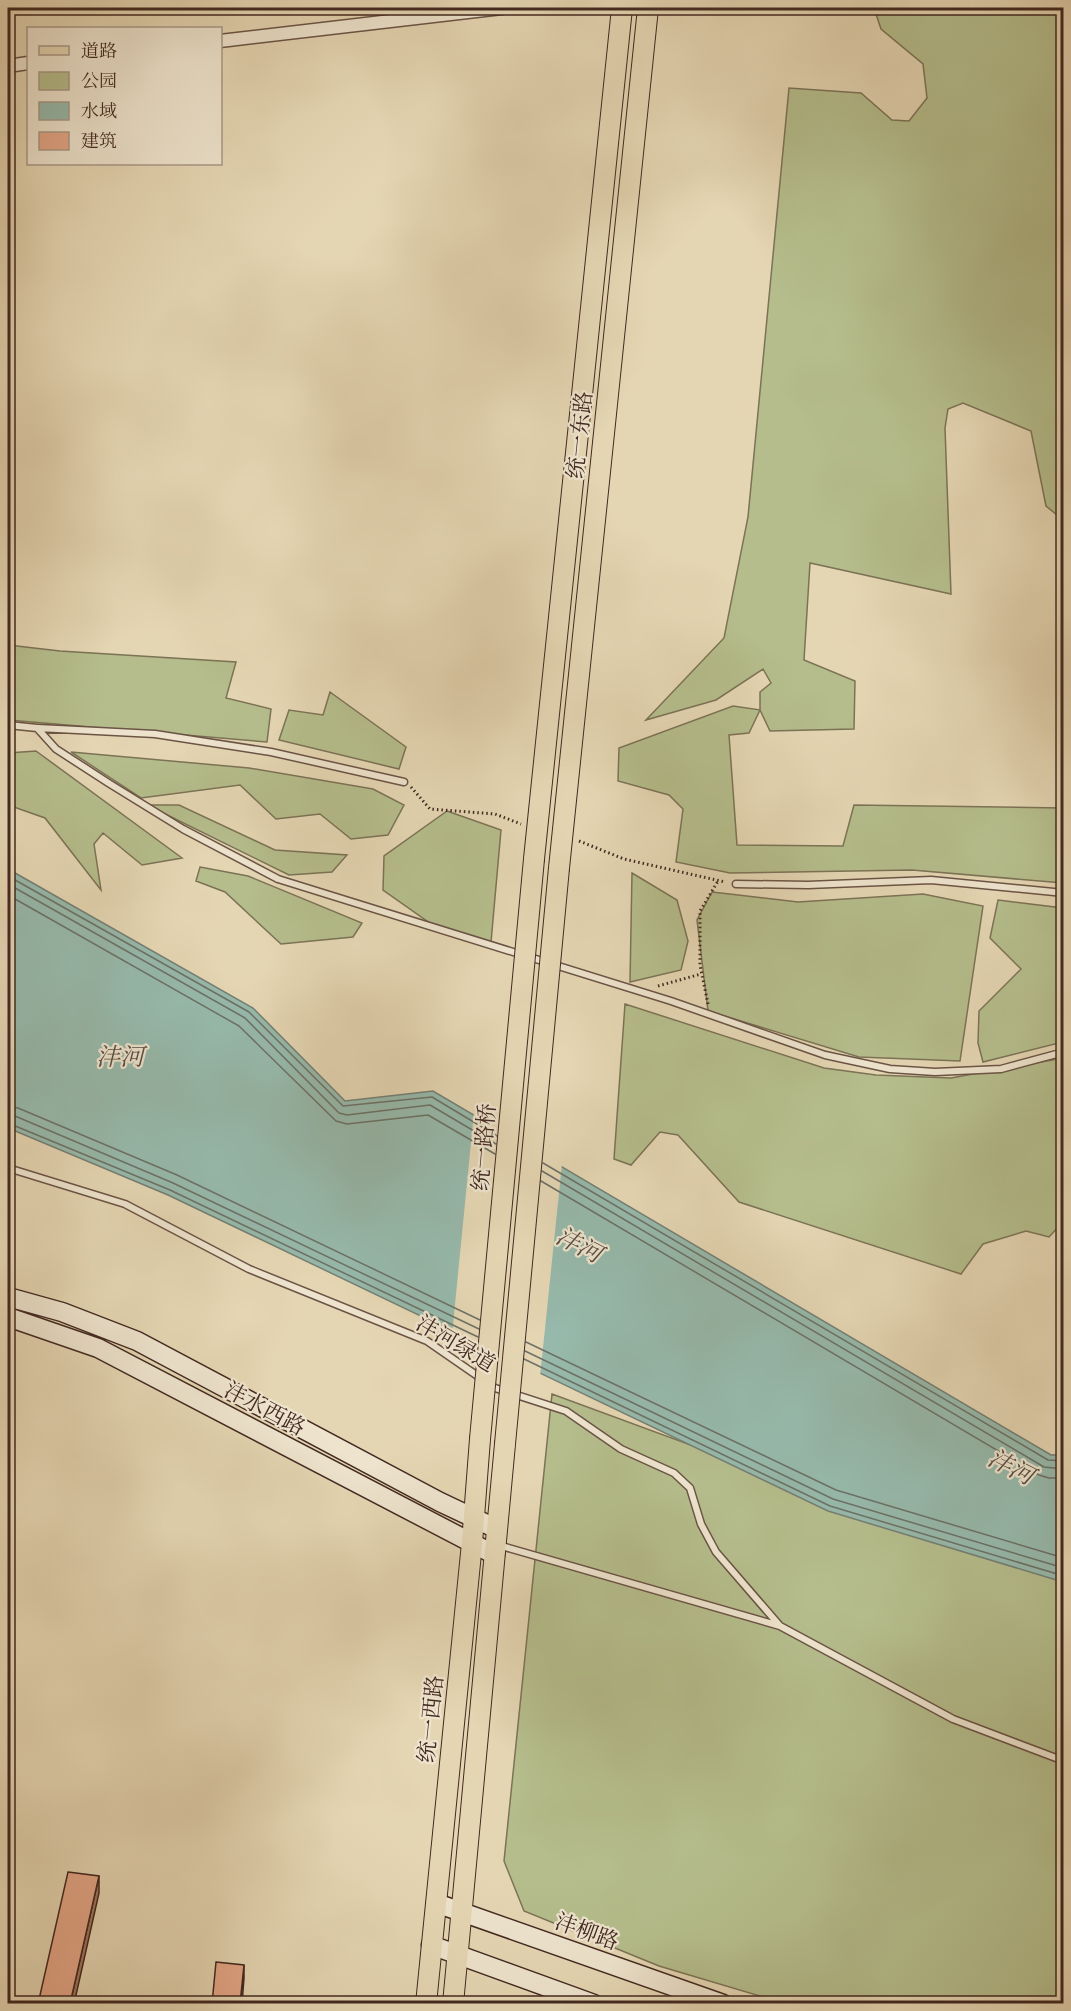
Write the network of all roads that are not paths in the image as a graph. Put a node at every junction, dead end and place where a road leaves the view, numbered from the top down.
1 (502, 8) edge
2 (622, 8) edge
3 (648, 8) edge
4 (222, 40) edge
5 (27, 63) edge
6 (8, 66) edge
7 (8, 725) edge
8 (37, 728) junction
9 (404, 782) road end
10 (534, 859) joint
11 (736, 884) road end
12 (1064, 893) edge
13 (1064, 1052) edge
14 (8, 1168) edge
15 (8, 1297) edge
16 (8, 1317) edge
17 (480, 1439) joint
18 (474, 1519) junction
19 (472, 1543) junction
20 (496, 1543) junction
21 (780, 1626) junction
22 (1064, 1761) edge
23 (436, 1903) junction
24 (461, 1912) junction
25 (431, 1945) junction
26 (457, 1954) junction
27 (426, 2004) edge
28 (453, 2004) edge
29 (594, 2004) edge
30 (723, 2004) edge

1 - 4 street
2 - 10 main road, 统一东路
3 - 20 main road, 统一东路, bridge
5 - 6 street
7 - 8 lane
8 - 9 lane
8 - 13 lane
10 - 17 main road, 统一路桥, bridge
11 - 12 lane
14 - 21 lane, 沣河绿道
15 - 18 street, 沣水西路
16 - 19 street, 沣水西路
17 - 18 main road, 统一西路
18 - 19 main road, 统一西路
18 - 20 street, 沣水西路
19 - 20 street, 沣水西路
19 - 23 main road, 统一西路
20 - 21 lane
20 - 24 main road
21 - 22 lane
23 - 24 street, 沣柳路
23 - 25 main road, 统一西路
24 - 26 main road
24 - 30 street, 沣柳路
25 - 26 street
25 - 27 main road, 统一西路
26 - 28 main road
26 - 29 street

